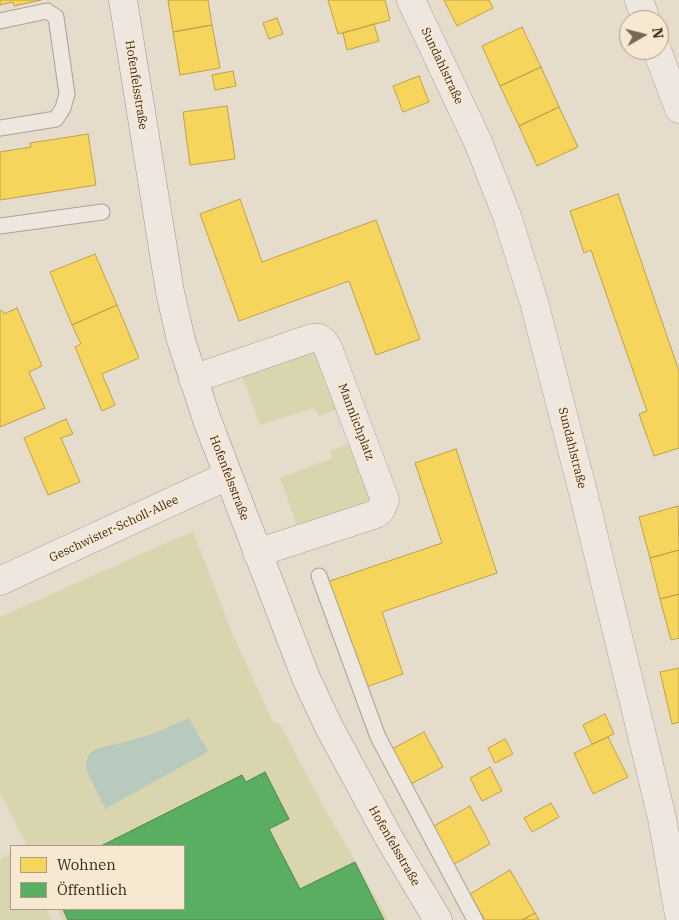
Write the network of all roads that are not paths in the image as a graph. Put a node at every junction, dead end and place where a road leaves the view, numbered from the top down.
1 (123, 0) edge
2 (411, 0) edge
3 (0, 21) edge
4 (661, 60) edge
5 (679, 109) edge
6 (0, 128) edge
7 (102, 212) dead end
8 (0, 226) edge
9 (193, 379) junction
10 (227, 476) junction
11 (257, 552) junction
12 (319, 576) dead end
13 (0, 581) edge
14 (679, 914) edge
15 (438, 920) edge
16 (475, 920) edge

1 - 9 street, Hofenfelsstraße
2 - 14 street, Sundahlstraße
3 - 6 lane
4 - 5 street
7 - 8 lane
9 - 10 street, Hofenfelsstraße
9 - 11 street, Mannlichplatz
10 - 11 street, Hofenfelsstraße
10 - 13 street, Geschwister-Scholl-Allee
11 - 15 street, Hofenfelsstraße
12 - 16 lane

